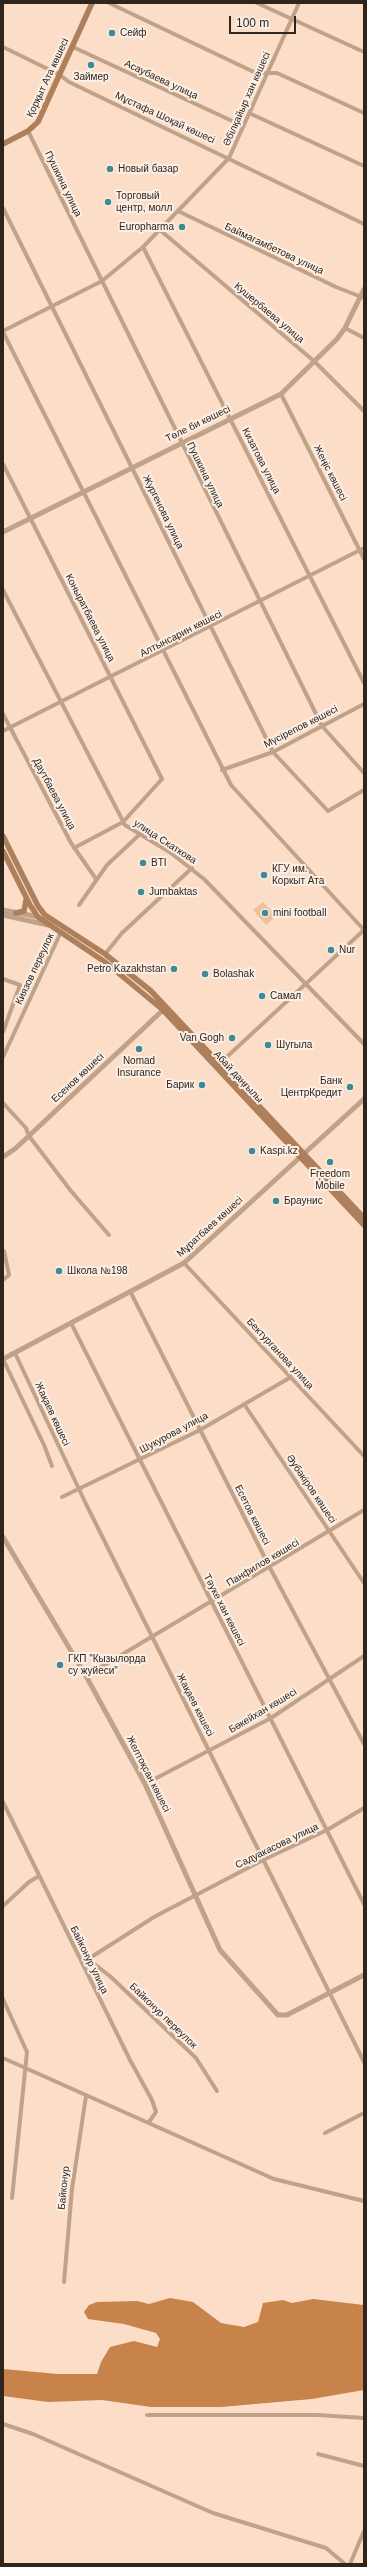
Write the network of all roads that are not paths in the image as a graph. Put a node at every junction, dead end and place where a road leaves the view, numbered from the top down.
1 (92, 3) edge
2 (109, 3) edge
3 (256, 3) edge
4 (299, 3) edge
5 (292, 19) junction
6 (3, 47) edge
7 (73, 47) junction
8 (364, 52) edge
9 (267, 73) junction
10 (60, 75) junction
11 (250, 113) junction
12 (364, 113) edge
13 (243, 126) junction
14 (28, 131) junction
15 (3, 144) edge
16 (229, 158) junction
17 (364, 166) edge
18 (3, 208) edge
19 (178, 211) junction
20 (364, 224) edge
21 (160, 230) junction
22 (143, 247) junction
23 (102, 281) junction
24 (364, 289) edge
25 (362, 297) edge
26 (52, 306) junction
27 (345, 328) junction
28 (3, 332) edge
29 (364, 338) edge
30 (314, 362) junction
31 (281, 394) junction
32 (364, 411) edge
33 (230, 418) junction
34 (181, 443) junction
35 (3, 464) edge
36 (132, 467) junction
37 (82, 492) junction
38 (31, 518) junction
39 (3, 532) edge
40 (362, 550) edge
41 (364, 559) edge
42 (310, 577) junction
43 (3, 590) edge
44 (260, 602) junction
45 (211, 627) junction
46 (163, 651) junction
47 (112, 677) junction
48 (364, 683) edge
49 (61, 703) junction
50 (364, 704) edge
51 (3, 714) edge
52 (322, 726) junction
53 (10, 728) junction
54 (3, 731) edge
55 (273, 752) junction
56 (222, 770) junction
57 (364, 773) edge
58 (364, 790) edge
59 (123, 822) junction
60 (139, 835) junction
61 (3, 836) edge
62 (74, 848) junction
63 (3, 851) edge
64 (192, 868) junction
65 (96, 879) junction
66 (25, 896) junction
67 (79, 905) dead end
68 (3, 910) edge
69 (16, 913) junction
70 (3, 915) edge
71 (38, 917) junction
72 (52, 920) junction
73 (48, 925) junction
74 (364, 930) edge
75 (61, 932) junction
76 (106, 958) junction
77 (3, 979) edge
78 (305, 985) junction
79 (165, 1008) junction
80 (3, 1032) edge
81 (364, 1044) edge
82 (3, 1057) edge
83 (218, 1065) junction
84 (364, 1099) edge
85 (3, 1103) edge
86 (29, 1136) junction
87 (302, 1155) junction
88 (3, 1157) edge
89 (364, 1218) edge
90 (364, 1225) edge
91 (109, 1235) dead end
92 (4, 1251) dead end
93 (184, 1263) junction
94 (3, 1280) edge
95 (130, 1291) junction
96 (71, 1323) junction
97 (14, 1353) junction
98 (3, 1359) edge
99 (291, 1377) junction
100 (244, 1404) junction
101 (200, 1430) junction
102 (364, 1456) edge
103 (140, 1460) junction
104 (52, 1466) dead end
105 (78, 1488) junction
106 (62, 1497) dead end
107 (364, 1510) edge
108 (330, 1532) junction
109 (3, 1537) edge
110 (270, 1568) junction
111 (364, 1582) edge
112 (212, 1603) junction
113 (152, 1638) junction
114 (364, 1656) edge
115 (86, 1676) junction
116 (329, 1680) junction
117 (271, 1718) junction
118 (364, 1744) edge
119 (209, 1752) junction
120 (145, 1784) junction
121 (3, 1802) edge
122 (364, 1808) edge
123 (327, 1830) junction
124 (263, 1860) junction
125 (39, 1876) junction
126 (197, 1897) junction
127 (364, 1904) edge
128 (3, 1906) edge
129 (88, 1959) junction
130 (82, 1963) junction
131 (364, 1975) edge
132 (329, 1992) junction
133 (3, 1999) edge
134 (3, 2058) edge
135 (364, 2062) edge
136 (23, 2068) junction
137 (217, 2091) dead end
138 (86, 2096) junction
139 (364, 2113) edge
140 (149, 2122) junction
141 (325, 2133) dead end
142 (12, 2198) dead end
143 (364, 2201) edge
144 (64, 2282) dead end
145 (147, 2415) dead end
146 (364, 2418) edge
147 (3, 2424) edge
148 (318, 2454) dead end
149 (364, 2466) edge
150 (364, 2531) edge
151 (363, 2537) edge
152 (345, 2564) edge
153 (350, 2564) edge

1 - 7 main road, Қорқыт Ата көшесі
2 - 9 street
3 - 5 street
4 - 5 street, Әбілқайыр хан көшесі
5 - 8 street
5 - 9 street, Әбілқайыр хан көшесі
6 - 10 street, Мұстафа Шоқай көшесі
7 - 10 main road, Қорқыт Ата көшесі
7 - 13 street, Асаубаева улица
9 - 11 street, Әбілқайыр хан көшесі
9 - 12 street
10 - 14 main road, Қорқыт Ата көшесі
10 - 16 street, Мұстафа Шоқай көшесі
11 - 13 street, Әбілқайыр хан көшесі
11 - 17 street
13 - 16 street, Әбілқайыр хан көшесі
14 - 15 main road, Қорқыт Ата көшесі
14 - 23 street, Пушкина улица
16 - 19 street, Әбілқайыр хан көшесі
16 - 20 street, Мұстафа Шоқай көшесі
18 - 26 street, Жургенова улица
19 - 21 street, Әбілқайыр хан көшесі
19 - 25 street, Баймагамбетова улица
21 - 22 street, Әбілқайыр хан көшесі
21 - 30 street, Кушербаева улица
22 - 23 street, Әбілқайыр хан көшесі
22 - 33 street, Кизатова улица
23 - 26 street, Әбілқайыр хан көшесі
23 - 34 street, Пушкина улица
24 - 25 street, Төле би көшесі
25 - 27 street, Төле би көшесі
26 - 28 street, Әбілқайыр хан көшесі
26 - 36 street, Жургенова улица
27 - 29 street
27 - 30 street, Төле би көшесі
28 - 37 street
30 - 31 street, Төле би көшесі
30 - 32 street, Кушербаева улица
31 - 33 street, Төле би көшесі
31 - 40 street, Жеңіс көшесі
33 - 34 street, Төле би көшесі
33 - 42 street, Кизатова улица
34 - 36 street, Төле би көшесі
34 - 44 street, Пушкина улица
35 - 38 street, Коныратбаева улица
36 - 37 street, Төле би көшесі
36 - 45 street, Жургенова улица
37 - 38 street, Төле би көшесі
37 - 46 street
38 - 39 street, Төле би көшесі
38 - 47 street, Коныратбаева улица
40 - 41 street, Жеңіс көшесі
40 - 42 street, Алтынсарин көшесі
42 - 44 street, Алтынсарин көшесі
42 - 48 street, Кизатова улица
43 - 49 street, улица Скаткова
44 - 45 street, Алтынсарин көшесі
44 - 52 street, Пушкина улица
45 - 46 street, Алтынсарин көшесі
45 - 55 street, Жургенова улица
46 - 47 street, Алтынсарин көшесі
46 - 56 street
47 - 49 street, Алтынсарин көшесі
47 - 59 street, Коныратбаева улица
49 - 53 street, Алтынсарин көшесі
49 - 59 street, улица Скаткова
50 - 52 street, Мүсірепов көшесі
51 - 53 street, Даутбаева улица
52 - 55 street, Мүсірепов көшесі
52 - 57 street, Пушкина улица
53 - 54 street, Алтынсарин көшесі
53 - 62 street, Даутбаева улица
55 - 56 street, Мүсірепов көшесі
55 - 58 street, Жургенова улица
56 - 74 street
59 - 60 street, улица Скаткова
59 - 62 street
60 - 64 street, улица Скаткова
60 - 65 street
61 - 72 main road, Абай даңғылы
62 - 65 street, Даутбаева улица
63 - 66 main road
64 - 76 street
64 - 78 street, улица Скаткова
65 - 67 street
66 - 69 main road
66 - 71 main road
68 - 69 street
69 - 71 street
70 - 73 street, Абай даңғылы
71 - 72 street
71 - 73 main road
72 - 76 main road, Абай даңғылы
73 - 75 main road, Абай даңғылы
74 - 78 street
75 - 76 main road, Абай даңғылы
75 - 82 street, Киязов переулок
76 - 79 main road, Абай даңғылы
77 - 80 street
78 - 81 street, улица Скаткова
78 - 83 street
79 - 83 main road, Абай даңғылы
79 - 86 street, Есенов көшесі
83 - 87 main road, Абай даңғылы
84 - 87 street, Мұратбаев көшесі
85 - 86 street
86 - 88 street, Есенов көшесі
86 - 91 street
87 - 89 main road, Абай даңғылы
87 - 90 main road, Абай даңғылы
87 - 93 street, Мұратбаев көшесі
92 - 94 street
93 - 95 street, Мұратбаев көшесі
93 - 99 street, Бектурганова улица
95 - 96 street, Мұратбаев көшесі
95 - 101 street, Есетов көшесі
96 - 97 street, Мұратбаев көшесі
96 - 103 street, Тәуке хан көшесі
97 - 98 street, Мұратбаев көшесі
97 - 105 street, Жақаев көшесі
98 - 104 street, Жақаев көшесі
99 - 100 street, Шукурова улица
99 - 102 street, Бектурганова улица
100 - 101 street, Шукурова улица
100 - 108 street, Әубәкіров көшесі
101 - 103 street, Шукурова улица
101 - 110 street, Есетов көшесі
103 - 105 street, Шукурова улица
103 - 112 street, Тәуке хан көшесі
105 - 106 street, Шукурова улица
105 - 113 street, Жақаев көшесі
107 - 108 street, Панфилов көшесі
108 - 110 street, Панфилов көшесі
108 - 111 street, Әубәкіров көшесі
109 - 115 street, Желтоқсан көшесі
110 - 112 street, Панфилов көшесі
110 - 116 street, Есетов көшесі
112 - 113 street, Панфилов көшесі
112 - 117 street, Тәуке хан көшесі
113 - 115 street, Панфилов көшесі
113 - 119 street, Жақаев көшесі
114 - 116 street, Бөкейхан көшесі
115 - 120 street, Желтоқсан көшесі
116 - 117 street, Бөкейхан көшесі
116 - 118 street, Есетов көшесі
117 - 119 street, Бөкейхан көшесі
117 - 123 street, Тәуке хан көшесі
119 - 120 street, Бөкейхан көшесі
119 - 124 street, Жақаев көшесі
120 - 126 street, Желтоқсан көшесі
121 - 125 street, Байконур улица
122 - 123 street, Садуакасова улица
123 - 124 street, Садуакасова улица
123 - 127 street, Тәуке хан көшесі
124 - 126 street, Садуакасова улица
124 - 132 street, Жақаев көшесі
125 - 128 street
125 - 130 street, Байконур улица
126 - 129 street, Садуакасова улица
126 - 132 street, Желтоқсан көшесі
129 - 130 street, Садуакасова улица
129 - 137 street, Байконур переулок
130 - 140 street, Байконур улица
131 - 132 street
132 - 135 street, Жақаев көшесі
133 - 136 street
134 - 136 street
136 - 138 street
136 - 142 street
138 - 140 street
138 - 144 street, Байконур
139 - 141 street
140 - 143 street
145 - 146 street
147 - 152 street
148 - 149 street
150 - 151 street
151 - 153 street

